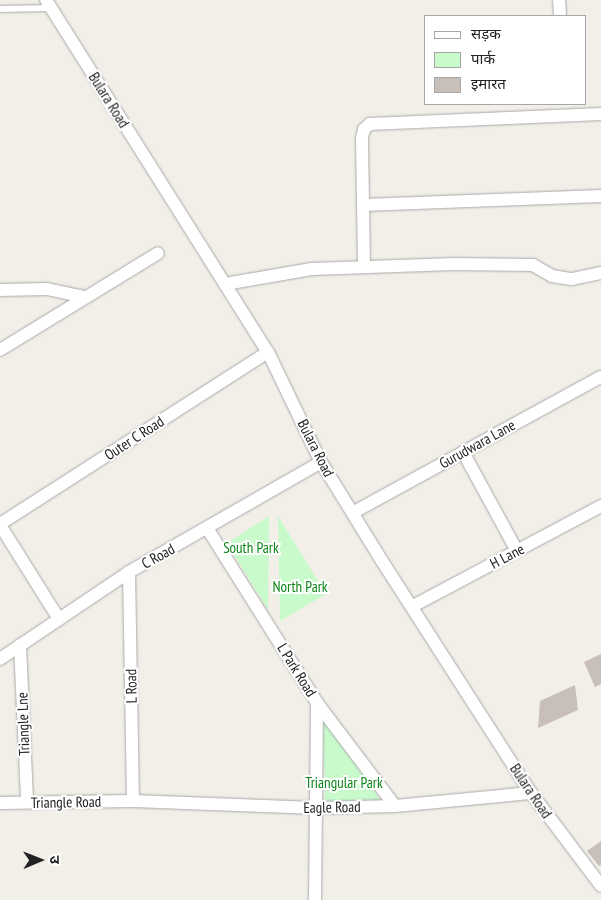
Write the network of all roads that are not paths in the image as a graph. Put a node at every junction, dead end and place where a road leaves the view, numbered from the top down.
1 (559, 0) edge
2 (49, 4) edge
3 (0, 9) edge
4 (560, 14) dead end
5 (601, 114) edge
6 (601, 196) edge
7 (363, 205) junction
8 (158, 253) dead end
9 (364, 267) junction
10 (601, 273) edge
11 (225, 284) junction
12 (0, 290) edge
13 (85, 297) junction
14 (0, 350) edge
15 (268, 352) junction
16 (601, 377) edge
17 (463, 452) junction
18 (321, 462) junction
19 (601, 506) edge
20 (354, 512) junction
21 (0, 524) edge
22 (207, 528) junction
23 (517, 551) junction
24 (129, 572) junction
25 (413, 606) junction
26 (59, 619) junction
27 (20, 646) junction
28 (0, 659) edge
29 (317, 703) junction
30 (531, 793) junction
31 (133, 801) junction
32 (0, 802) edge
33 (27, 802) junction
34 (395, 806) junction
35 (316, 808) junction
36 (601, 886) edge
37 (314, 900) edge

1 - 4 street
2 - 3 lane
2 - 11 street, Bulara Road
5 - 7 street
6 - 7 street
7 - 9 street
8 - 13 street
9 - 10 street
9 - 11 street
11 - 15 street, Bulara Road
12 - 13 street
13 - 14 street
15 - 18 street, Bulara Road
15 - 21 street, Outer C Road
16 - 17 street, Gurudwara Lane
17 - 20 street, Gurudwara Lane
17 - 23 street
18 - 20 street, Bulara Road
18 - 22 street, C Road
19 - 23 street, H Lane
20 - 25 street, Bulara Road
21 - 26 street
22 - 24 street, C Road
22 - 29 street, L Park Road
23 - 25 street, H Lane
24 - 26 street, C Road
24 - 31 street, L Road
25 - 30 street, Bulara Road
26 - 27 street, C Road
27 - 28 street, C Road
27 - 33 street, Triangle Lne
29 - 34 street, L Park Road
29 - 35 street
30 - 34 street, Eagle Road
30 - 36 street, Bulara Road
31 - 33 street, Triangle Road
31 - 35 street, Eagle Road
32 - 33 street, Triangle Road
34 - 35 street, Eagle Road
35 - 37 street

